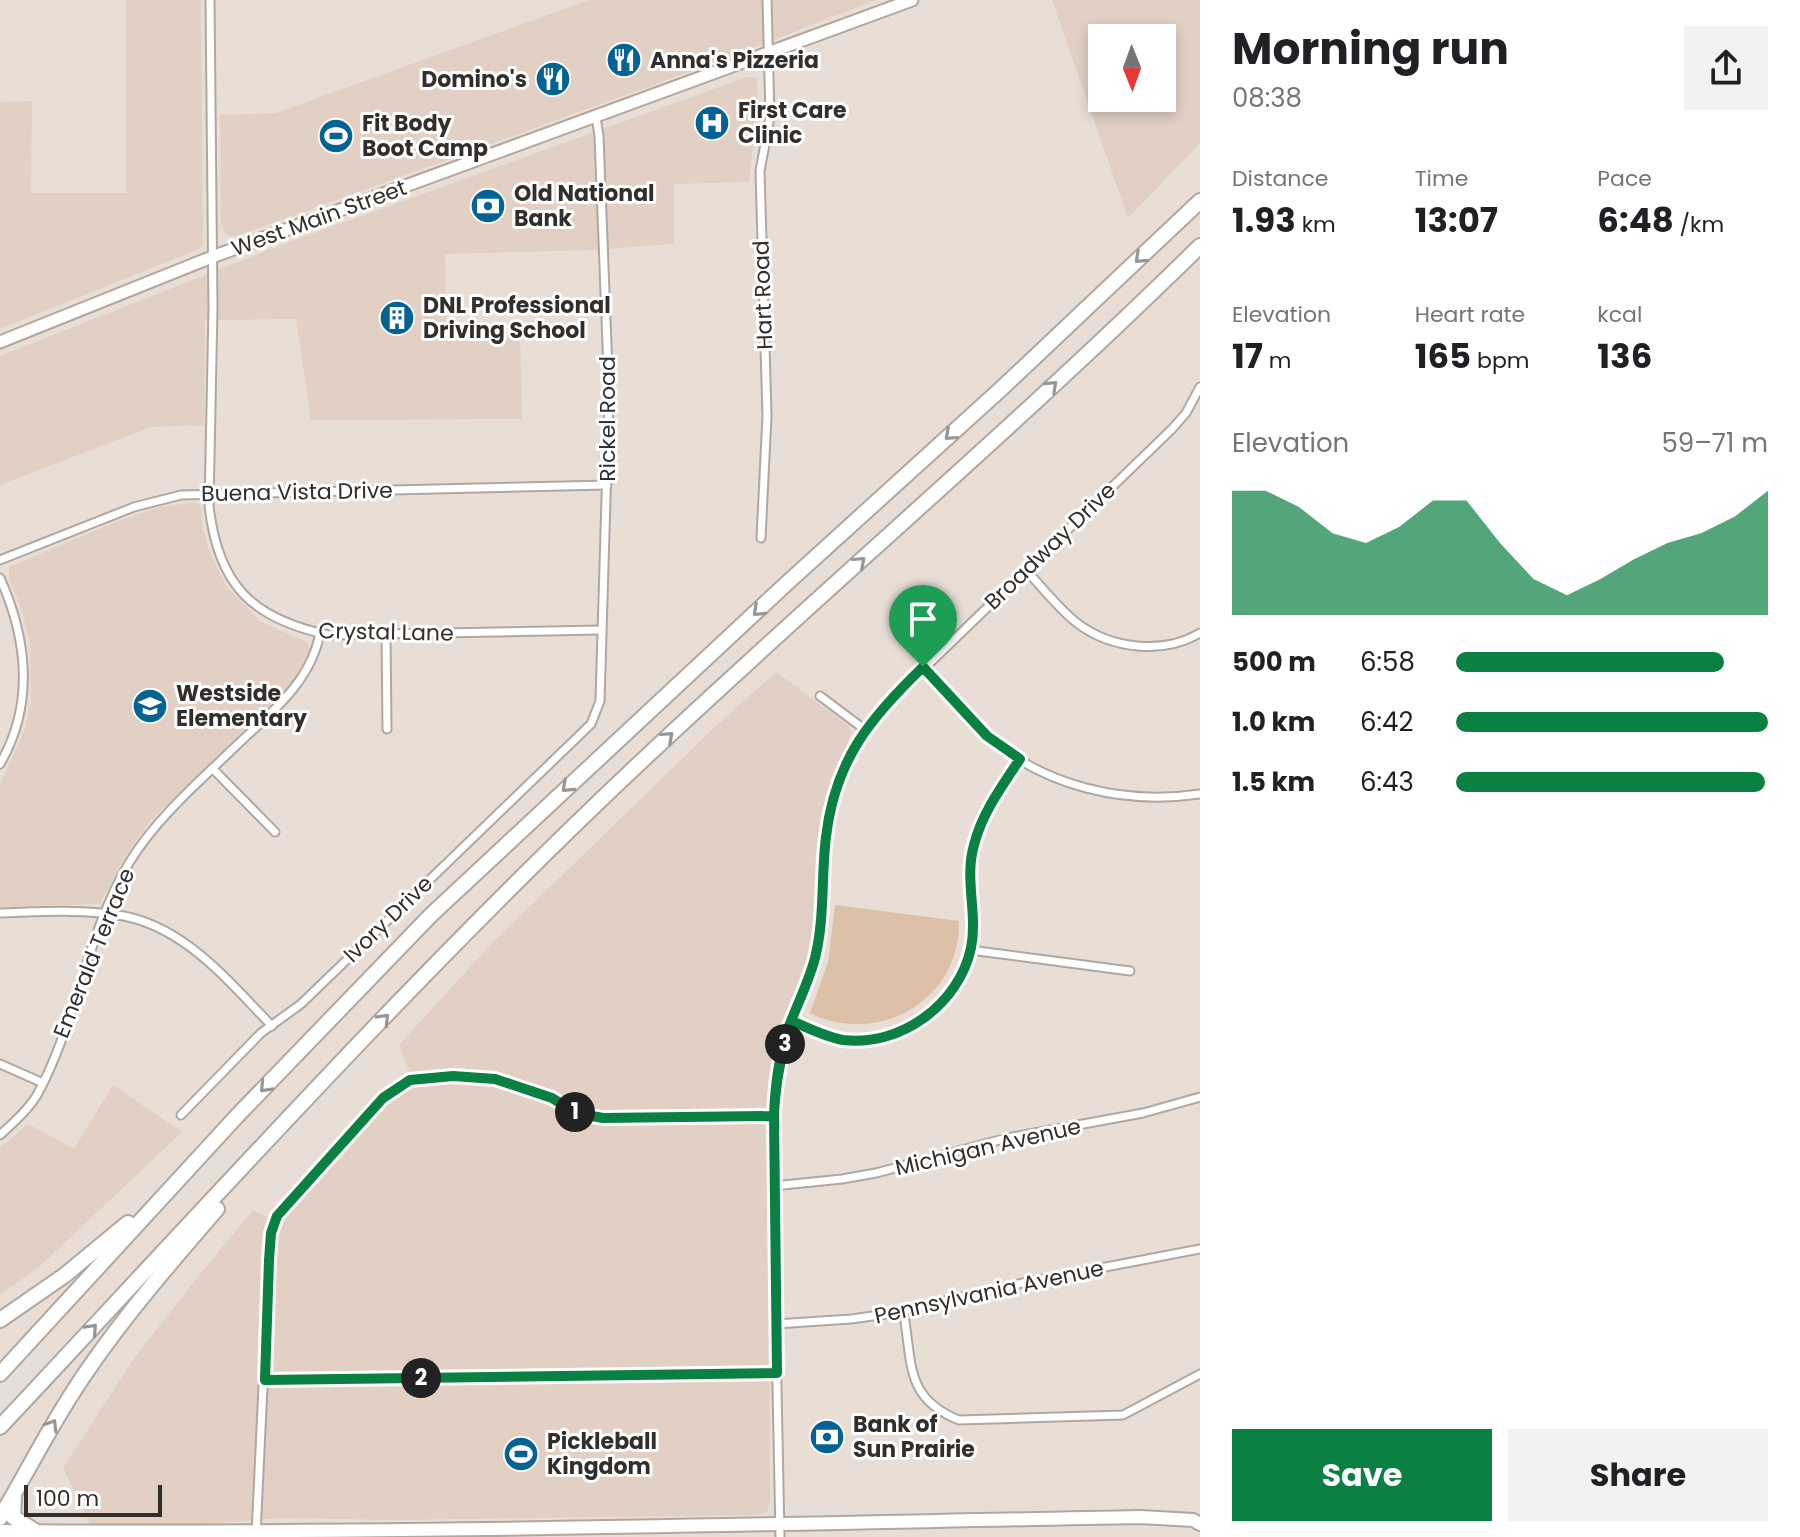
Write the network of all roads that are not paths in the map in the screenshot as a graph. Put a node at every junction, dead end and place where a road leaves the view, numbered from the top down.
1 (210, 0) edge
2 (767, 0) edge
3 (912, 0) edge
4 (768, 54) junction
5 (596, 117) junction
6 (1199, 202) edge
7 (1200, 246) edge
8 (212, 257) junction
9 (0, 342) edge
10 (1200, 387) edge
11 (607, 485) junction
12 (209, 493) junction
13 (761, 538) dead end
14 (0, 560) edge
15 (1025, 569) junction
16 (0, 578) edge
17 (601, 630) junction
18 (320, 633) junction
19 (1200, 633) edge
20 (386, 634) junction
21 (923, 667) junction
22 (820, 696) dead end
23 (593, 720) joint
24 (387, 729) dead end
25 (864, 729) junction
26 (1020, 759) junction
27 (0, 764) edge
28 (213, 769) junction
29 (1200, 794) edge
30 (275, 832) dead end
31 (0, 913) edge
32 (106, 914) junction
33 (970, 950) junction
34 (1130, 971) dead end
35 (792, 1021) junction
36 (272, 1026) junction
37 (0, 1064) edge
38 (330, 1075) junction
39 (43, 1083) junction
40 (1200, 1097) edge
41 (181, 1115) dead end
42 (774, 1116) junction
43 (0, 1135) edge
44 (212, 1143) junction
45 (773, 1186) junction
46 (1200, 1249) edge
47 (903, 1310) junction
48 (0, 1320) edge
49 (776, 1324) junction
50 (777, 1373) junction
51 (0, 1374) edge
52 (1200, 1374) edge
53 (265, 1380) junction
54 (0, 1427) edge
55 (15, 1493) junction
56 (0, 1518) edge
57 (1198, 1520) edge
58 (780, 1530) edge
59 (0, 1531) edge
60 (35, 1531) junction
61 (256, 1534) edge
62 (433, 1534) edge
63 (215, 1537) edge

1 - 8 street, Crystal Lane
2 - 4 street, Hart Road
3 - 4 main road, West Main Street
4 - 5 main road, West Main Street
4 - 13 street, Hart Road
5 - 8 main road, West Main Street
5 - 11 street, Rickel Road
6 -> 44 highway
38 -> 7 highway
8 - 9 main road, West Main Street
8 - 12 street, Crystal Lane
10 - 15 street, Broadway Drive
11 - 12 street, Buena Vista Drive
11 - 17 street, Rickel Road
12 - 14 street, Buena Vista Drive
12 - 18 street, Crystal Lane
15 - 19 street
15 - 21 street, Broadway Drive
16 - 27 street
17 - 20 street, Crystal Lane
17 - 23 street, Rickel Road
18 - 20 street, Crystal Lane
18 - 28 street, Emerald Terrace
20 - 24 street
21 - 25 street, Broadway Drive
21 - 26 street
22 - 25 street
23 - 36 street, Ivory Drive
25 - 35 street, Broadway Drive
26 - 29 street
26 - 33 street
28 - 30 street
28 - 32 street, Emerald Terrace
31 - 32 street
32 - 36 street
32 - 39 street, Emerald Terrace
33 - 34 street
33 - 35 street
35 - 42 street, Broadway Drive
36 - 41 street, Ivory Drive
37 - 39 street
54 -> 38 highway
55 -> 38 highway
39 - 43 street, Emerald Terrace
40 - 45 street, Michigan Avenue
42 - 45 street, Broadway Drive
42 - 53 street
44 - 48 highway
44 - 51 highway
45 - 49 street, Broadway Drive
46 - 47 street, Pennsylvania Avenue
47 - 49 street, Pennsylvania Avenue
47 - 52 street
49 - 50 street, Broadway Drive
50 - 53 street
50 - 58 street, Broadway Drive
53 - 61 street
55 - 56 highway
55 - 60 highway
57 - 58 main road
58 - 62 main road
59 - 60 main road
60 - 61 main road
61 - 62 main road
61 - 63 main road

